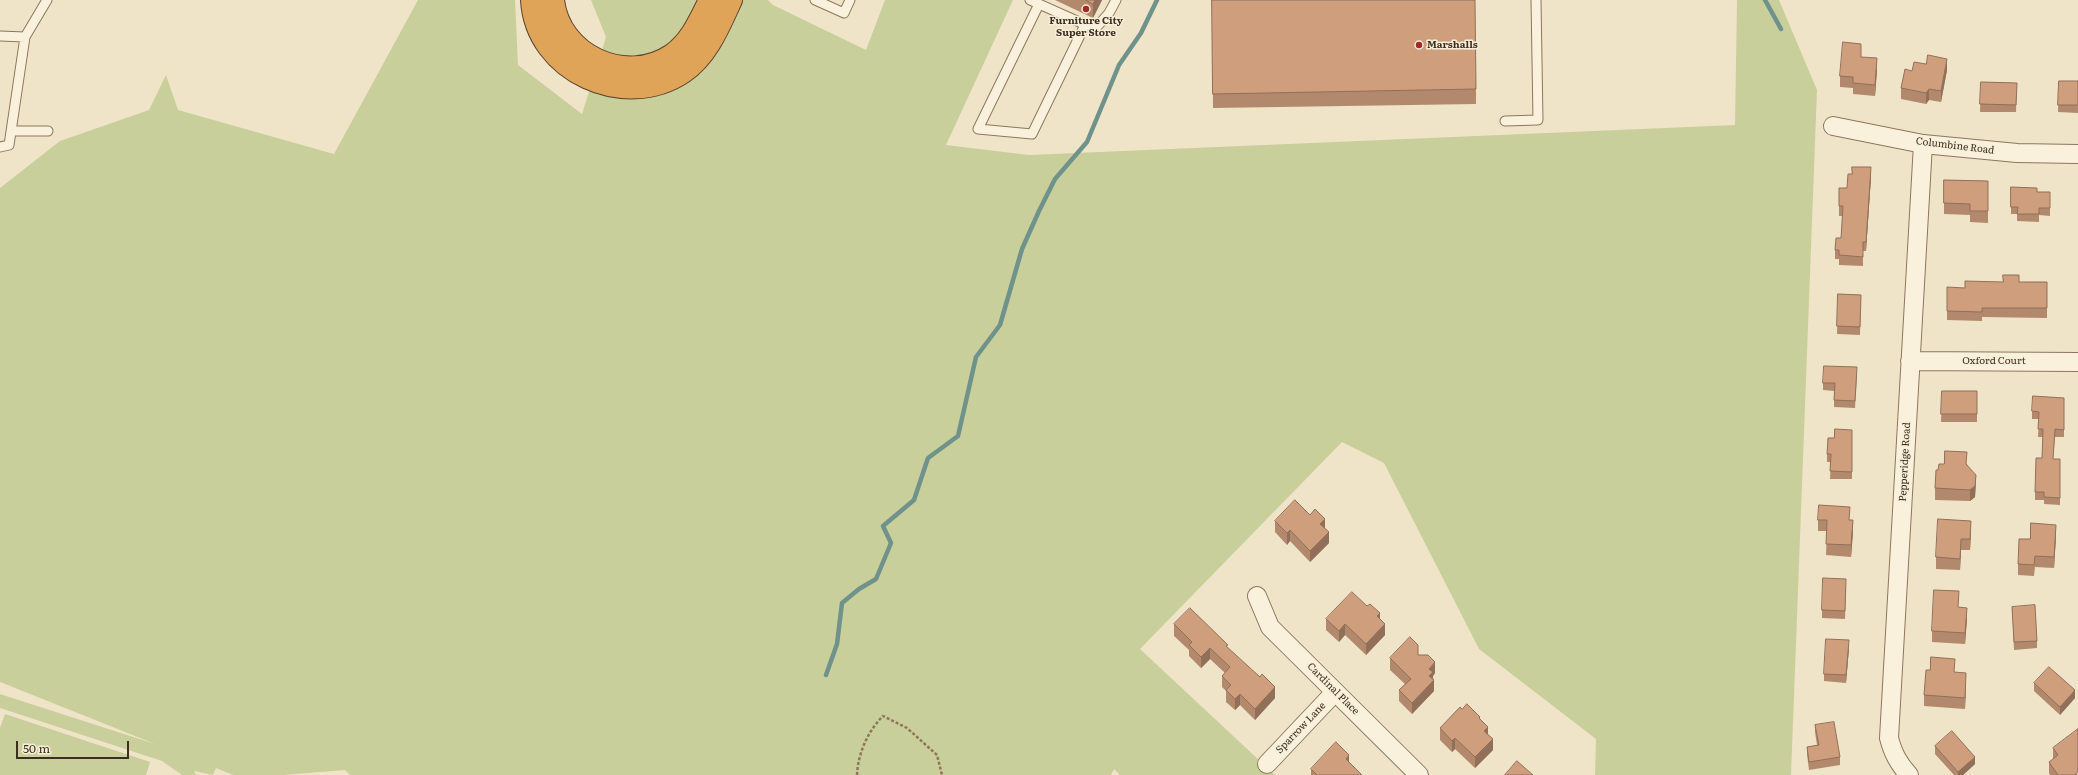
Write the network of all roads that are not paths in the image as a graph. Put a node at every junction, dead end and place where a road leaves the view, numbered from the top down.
1 (47, 0) edge
2 (532, 0) edge
3 (553, 0) edge
4 (710, 0) edge
5 (731, 0) edge
6 (815, 0) edge
7 (850, 0) edge
8 (1116, 0) edge
9 (1536, 0) edge
10 (1035, 2) edge
11 (1085, 25) junction
12 (0, 36) edge
13 (26, 37) junction
14 (1505, 121) dead end
15 (1833, 126) dead end
16 (11, 131) junction
17 (48, 131) dead end
18 (1923, 144) junction
19 (0, 147) edge
20 (2078, 154) edge
21 (1910, 361) junction
22 (2078, 362) edge
23 (1257, 596) dead end
24 (1335, 692) junction
25 (1267, 764) dead end
26 (1419, 775) edge
27 (1909, 775) edge

1 - 13 lane
2 - 5 highway
3 - 4 highway
6 - 7 lane
8 - 11 lane
9 - 14 lane
10 - 11 lane
10 - 11 lane
12 - 13 lane
13 - 16 lane
15 - 18 street, Columbine Road
16 - 17 lane
16 - 19 lane
18 - 20 street, Columbine Road
18 - 21 street, Pepperidge Road
21 - 22 street, Oxford Court
21 - 27 street, Pepperidge Road
23 - 24 street, Cardinal Place
24 - 25 street, Sparrow Lane
24 - 26 street, Cardinal Place

